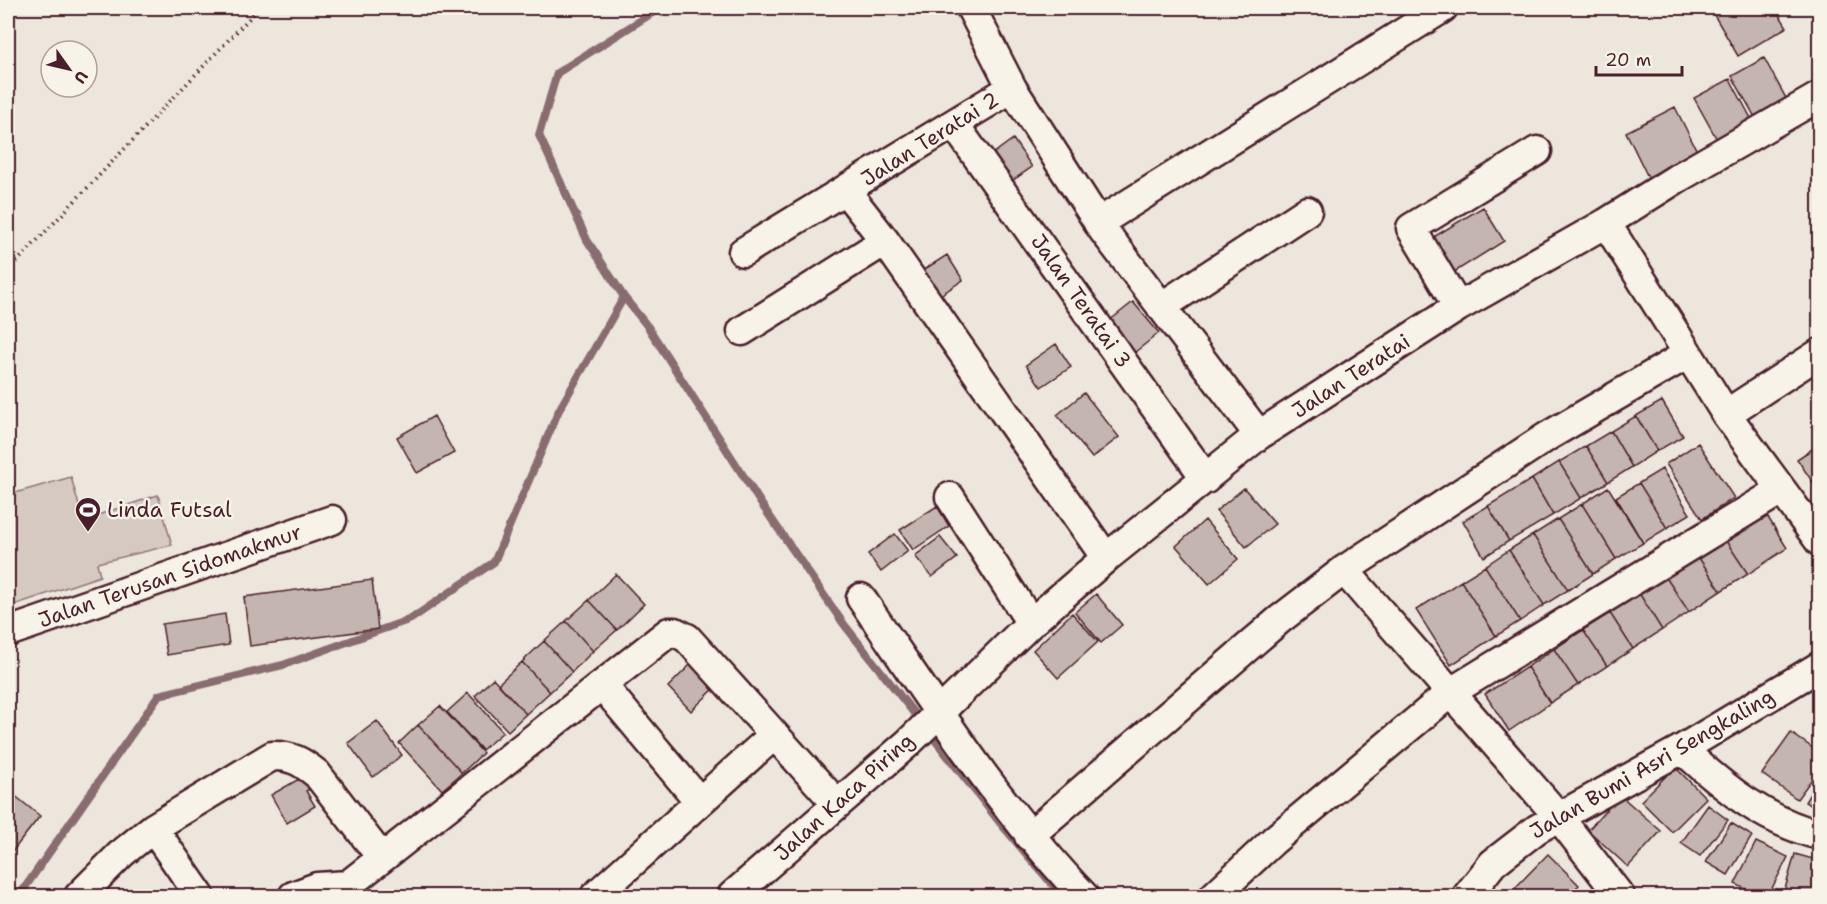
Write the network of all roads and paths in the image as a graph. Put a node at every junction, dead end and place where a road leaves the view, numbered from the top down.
1 (259, 8) edge
2 (971, 8) edge
3 (1443, 8) edge
4 (1012, 88) junction
5 (1820, 96) edge
6 (954, 124) junction
7 (1536, 151) dead end
8 (846, 191) junction
9 (1307, 211) dead end
10 (1098, 223) junction
11 (1606, 224) junction
12 (885, 241) junction
13 (743, 252) dead end
14 (8, 272) edge
15 (1161, 307) junction
16 (1458, 307) junction
17 (742, 330) dead end
18 (1820, 352) edge
19 (1688, 354) junction
20 (1726, 414) junction
21 (1260, 435) junction
22 (1206, 479) junction
23 (1781, 490) junction
24 (950, 497) dead end
25 (332, 520) dead end
26 (1816, 529) edge
27 (1106, 558) junction
28 (1344, 570) junction
29 (861, 598) dead end
30 (1031, 623) junction
31 (8, 632) edge
32 (1820, 666) edge
33 (603, 686) junction
34 (1451, 692) junction
35 (934, 715) junction
36 (774, 735) junction
37 (1682, 749) junction
38 (699, 801) junction
39 (837, 804) junction
40 (1558, 816) junction
41 (153, 828) junction
42 (1820, 835) edge
43 (1029, 836) junction
44 (381, 857) junction
45 (344, 891) edge
46 (79, 897) edge
47 (200, 897) edge
48 (293, 897) edge
49 (595, 897) edge
50 (732, 897) edge
51 (1084, 897) edge
52 (1214, 897) edge
53 (1467, 897) edge
54 (1620, 897) edge

1 - 14 path
2 - 4 street
3 - 10 street
4 - 6 street, Jalan Teratai 2
4 - 10 street, Jalan Teratai 2
5 - 11 street, Jalan Teratai
6 - 8 street, Jalan Teratai 2
6 - 22 street, Jalan Teratai 3
7 - 16 street
8 - 12 street
8 - 13 street, Jalan Teratai 2
9 - 15 street
10 - 15 street, Jalan Teratai 2
11 - 16 street, Jalan Teratai
11 - 19 street
12 - 17 street
12 - 27 street
15 - 21 street, Jalan Teratai 2
16 - 21 street, Jalan Teratai
18 - 20 street
19 - 20 street
19 - 28 street
20 - 23 street
21 - 22 street, Jalan Teratai
22 - 27 street, Jalan Teratai
23 - 26 street
23 - 34 street
24 - 30 street
25 - 31 street, Jalan Terusan Sidomakmur
27 - 30 street, Jalan Teratai
28 - 34 street
28 - 43 street
29 - 35 street
30 - 35 street, Jalan Teratai
32 - 37 street, Jalan Bumi Asri Sengkaling
33 - 36 street
33 - 38 street
33 - 44 street
34 - 40 street
34 - 52 street
35 - 39 street, Jalan Kaca Piring
35 - 43 street
36 - 38 street
36 - 39 street
37 - 40 street, Jalan Bumi Asri Sengkaling
37 - 42 street
38 - 49 street
39 - 50 street, Jalan Kaca Piring
40 - 53 street, Jalan Bumi Asri Sengkaling
40 - 54 street
41 - 44 street
41 - 46 street
41 - 47 street
43 - 51 street
44 - 45 street
45 - 48 street

